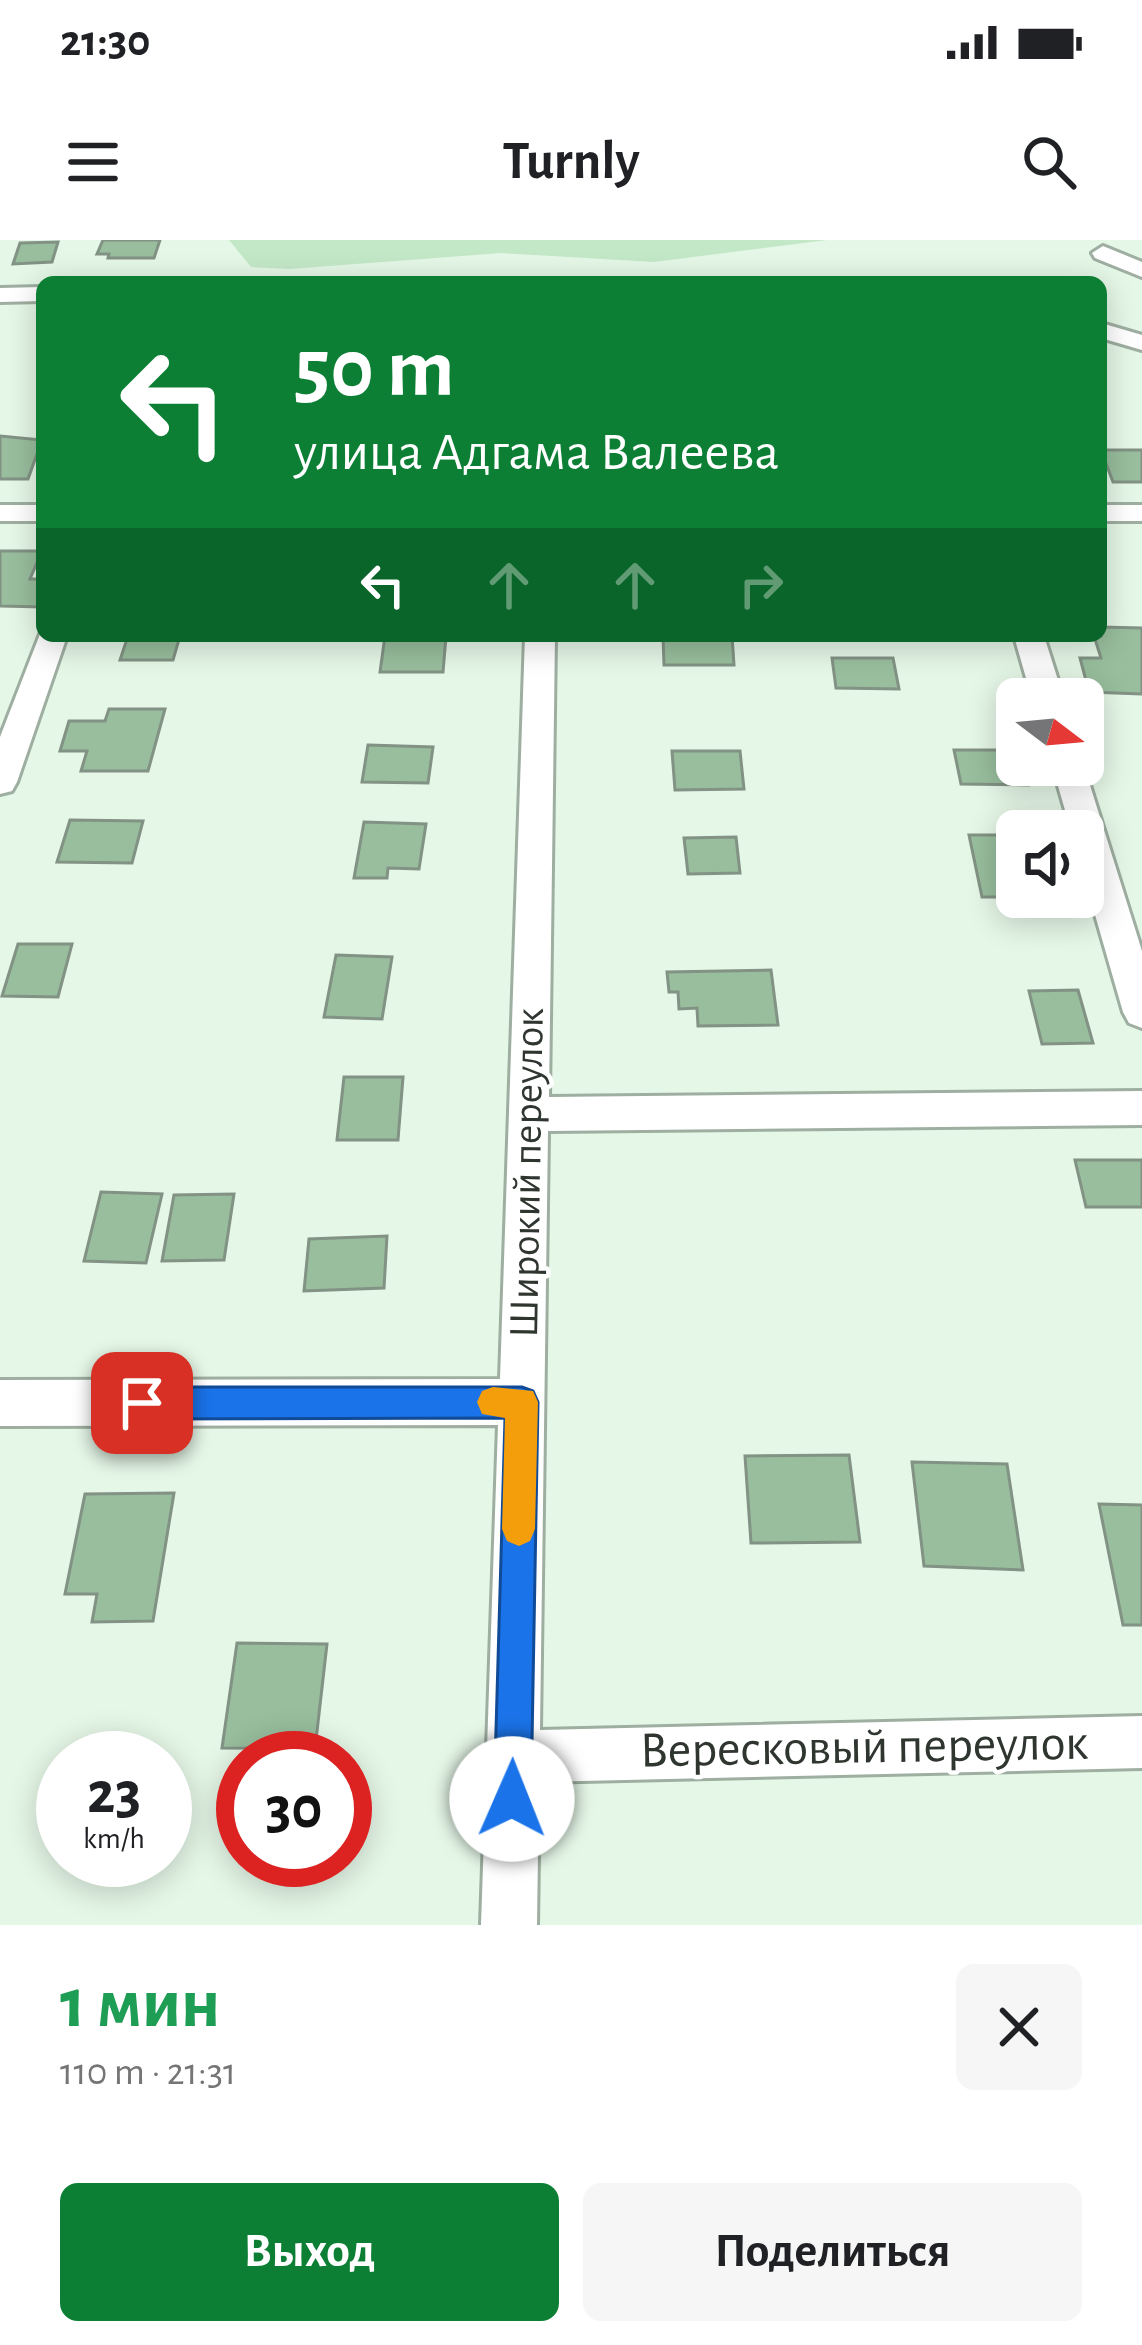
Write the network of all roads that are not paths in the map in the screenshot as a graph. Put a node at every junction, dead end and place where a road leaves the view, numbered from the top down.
1 (1103, 253) dead end
2 (1142, 270) edge
3 (0, 295) edge
4 (36, 295) edge
5 (1107, 332) edge
6 (1142, 343) edge
7 (0, 513) edge
8 (36, 513) edge
9 (1107, 513) edge
10 (1142, 513) edge
11 (50, 642) edge
12 (540, 642) edge
13 (1031, 642) edge
14 (1042, 678) edge
15 (0, 782) edge
16 (1074, 786) edge
17 (1142, 1012) edge
18 (1142, 1108) edge
19 (529, 1114) junction
20 (522, 1402) junction
21 (0, 1403) edge
22 (1142, 1742) edge
23 (514, 1756) junction
24 (509, 1925) edge

1 - 2 street
3 - 4 street
5 - 6 street
7 - 8 street
9 - 10 street
11 - 15 street
12 - 19 street, Широкий переулок
13 - 14 street
16 - 17 street
18 - 19 street
19 - 20 street, Широкий переулок
20 - 21 street
20 - 23 street, Широкий переулок
22 - 23 street, Вересковый переулок
23 - 24 street, Широкий переулок

